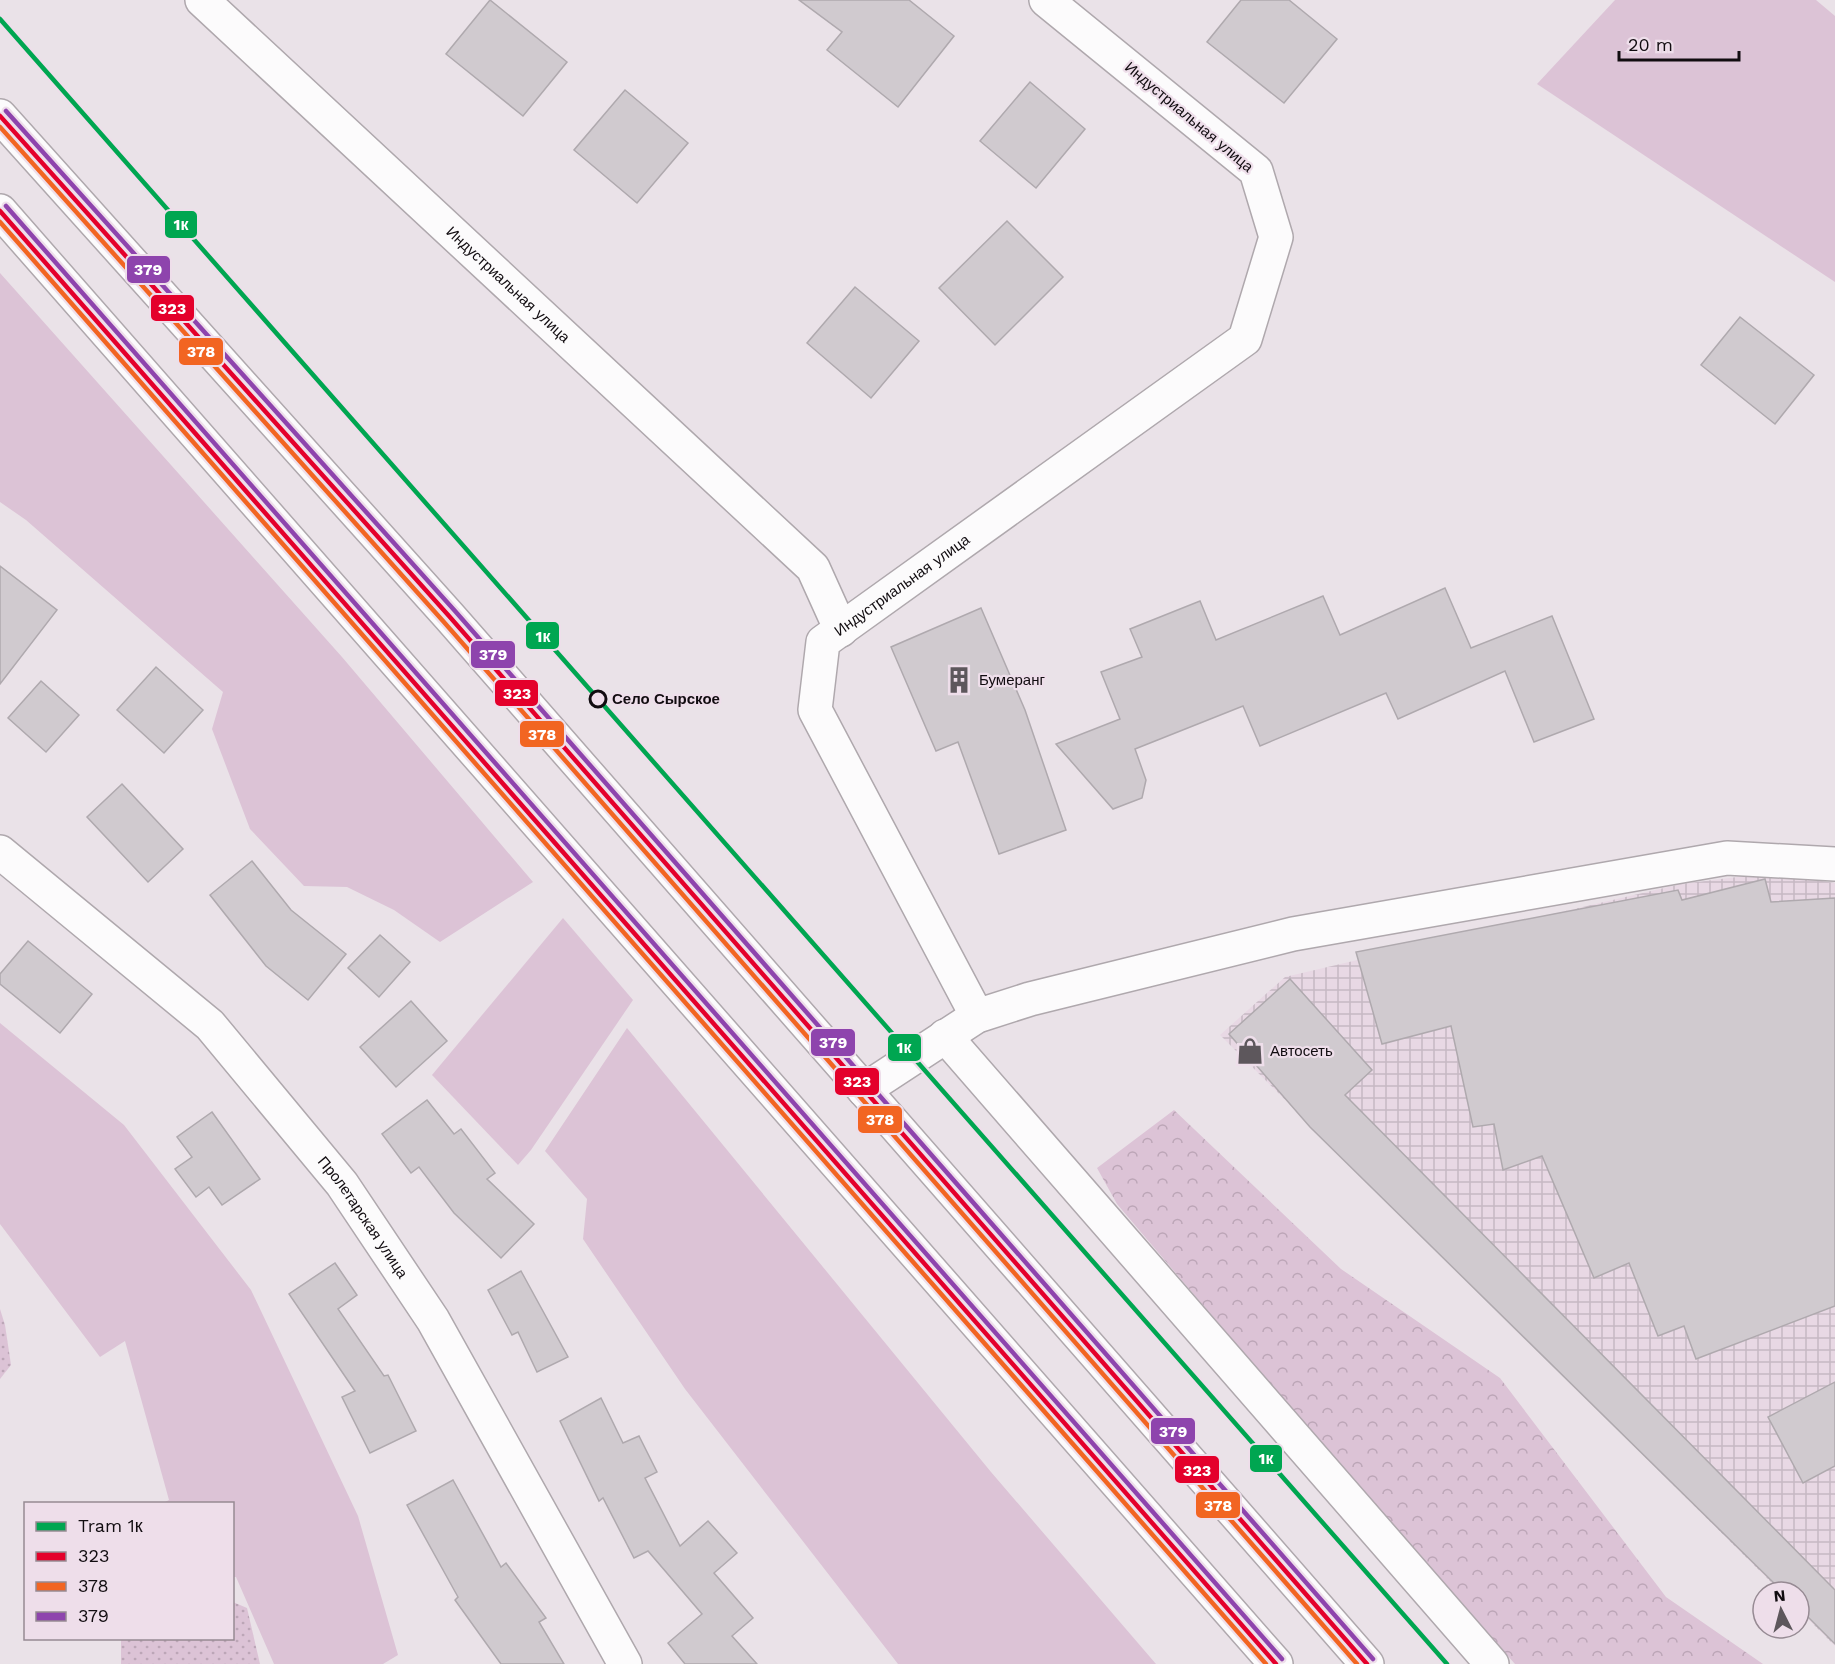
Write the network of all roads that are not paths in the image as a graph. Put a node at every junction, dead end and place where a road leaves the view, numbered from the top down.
1 (202, 0) edge
2 (1046, 0) edge
3 (0, 116) edge
4 (0, 211) edge
5 (841, 630) junction
6 (0, 852) edge
7 (1835, 864) edge
8 (977, 1016) junction
9 (945, 1036) junction
10 (864, 1090) junction
11 (625, 1664) edge
12 (1276, 1664) edge
13 (1367, 1664) edge
14 (1492, 1664) edge

1 - 5 street, Индустриальная улица
2 - 5 street, Индустриальная улица
3 - 10 street
4 - 12 street
5 - 8 street
6 - 11 street, Пролетарская улица
7 - 8 street
8 - 9 street
9 - 10 street
9 - 14 street
10 - 13 street

